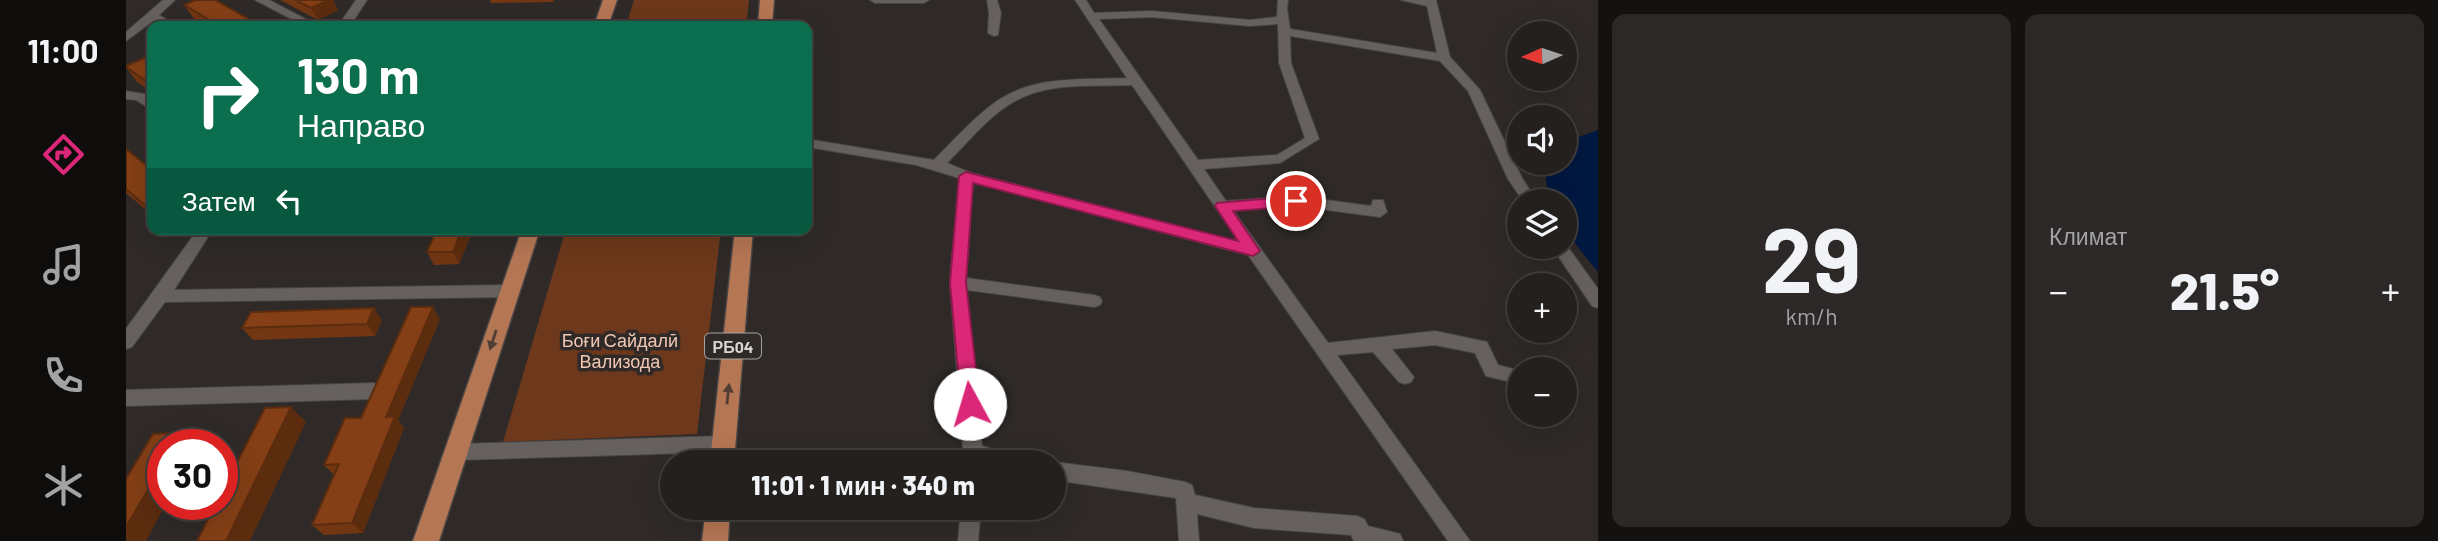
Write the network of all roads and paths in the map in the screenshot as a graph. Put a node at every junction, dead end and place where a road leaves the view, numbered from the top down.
1 (170, 0) edge
2 (260, 0) edge
3 (362, 0) edge
4 (610, 0) edge
5 (767, 0) edge
6 (875, 0) edge
7 (924, 0) edge
8 (992, 0) edge
9 (1080, 0) edge
10 (1283, 0) edge
11 (1406, 0) edge
12 (1432, 1) edge
13 (152, 16) junction
14 (1091, 16) junction
15 (162, 21) edge
16 (303, 21) edge
17 (347, 21) edge
18 (603, 21) edge
19 (765, 21) edge
20 (1284, 26) junction
21 (993, 33) dead end
22 (126, 38) edge
23 (1444, 58) junction
24 (1136, 81) junction
25 (126, 95) edge
26 (147, 103) edge
27 (147, 103) edge
28 (126, 110) edge
29 (812, 144) edge
30 (1193, 164) junction
31 (937, 165) junction
32 (966, 176) junction
33 (1522, 189) edge
34 (1378, 204) dead end
35 (1222, 206) junction
36 (202, 235) edge
37 (529, 235) edge
38 (743, 235) edge
39 (1253, 251) junction
40 (1568, 259) edge
41 (958, 283) junction
42 (510, 291) junction
43 (161, 296) junction
44 (1094, 301) dead end
45 (1598, 302) edge
46 (126, 342) edge
47 (1377, 344) junction
48 (1324, 350) junction
49 (1507, 373) dead end
50 (1405, 377) dead end
51 (374, 391) edge
52 (273, 394) junction
53 (126, 398) edge
54 (261, 418) edge
55 (723, 450) edge
56 (974, 450) edge
57 (456, 452) junction
58 (660, 453) edge
59 (1066, 472) edge
60 (1186, 502) junction
61 (717, 520) edge
62 (970, 520) edge
63 (426, 541) edge
64 (715, 541) edge
65 (968, 541) edge
66 (1189, 541) edge
67 (1393, 541) edge
68 (1460, 541) edge

1 - 13 street
2 - 16 street
3 - 17 street
4 - 18 main road
5 - 19 main road
6 - 7 street
8 - 21 street
9 - 14 street
10 - 20 street
11 - 12 street
12 - 23 street
13 - 15 street
13 - 22 street
14 - 20 street
14 - 24 street
20 - 23 street
20 - 30 street
23 - 33 street
24 - 30 street
24 - 31 street
25 - 26 street
27 - 28 street
29 - 31 street
30 - 35 street
31 - 32 street
32 - 39 street
32 - 41 street
34 - 35 street
35 - 39 street
36 - 43 street
37 - 42 main road
55 -> 38 main road, РБ04
39 - 48 street
40 - 45 street
41 - 44 street
41 - 56 street
42 - 43 street
42 -> 57 main road
43 - 46 street
47 - 48 street
47 - 49 street
47 - 50 street
48 - 68 street
51 - 52 street
52 - 53 street
52 - 54 street
57 - 58 street
57 - 63 main road
59 - 60 street
60 - 66 street
60 - 67 street
61 - 64 main road
62 - 65 street

